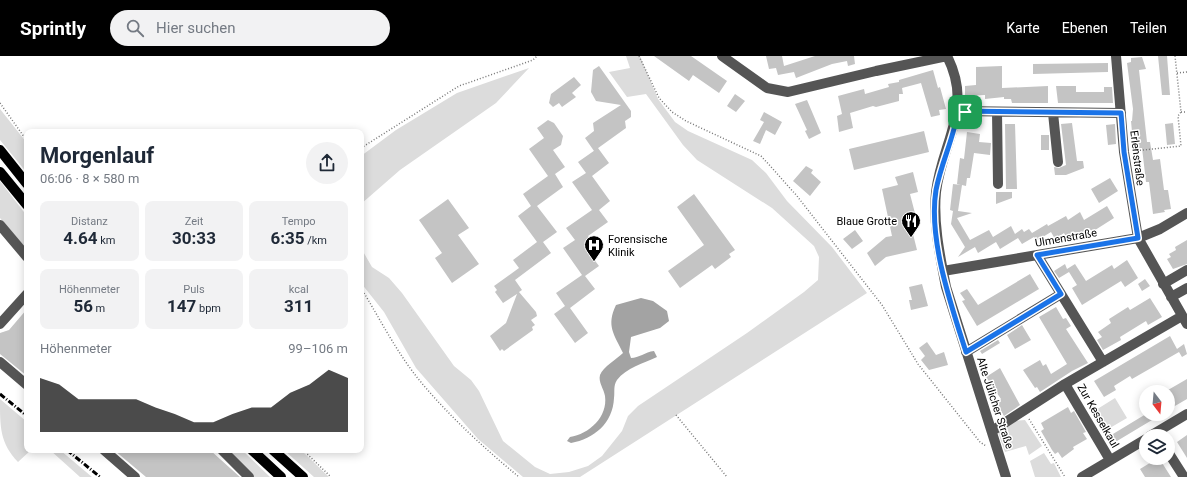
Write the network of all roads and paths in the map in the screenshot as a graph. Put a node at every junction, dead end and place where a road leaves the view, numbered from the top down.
1 (537, 56) edge
2 (639, 56) edge
3 (722, 56) edge
4 (947, 56) edge
5 (1116, 56) edge
6 (1175, 56) edge
7 (1187, 72) edge
8 (1177, 73) junction
9 (0, 103) edge
10 (958, 111) junction
11 (997, 112) junction
12 (1181, 112) junction
13 (1187, 112) edge
14 (1053, 113) junction
15 (1121, 113) junction
16 (24, 137) edge
17 (364, 146) edge
18 (0, 150) edge
19 (1124, 152) junction
20 (1058, 162) dead end
21 (0, 172) edge
22 (24, 180) edge
23 (998, 184) dead end
24 (24, 201) edge
25 (1187, 213) edge
26 (0, 225) edge
27 (1138, 238) junction
28 (24, 253) edge
29 (1037, 255) junction
30 (1187, 270) edge
31 (943, 271) junction
32 (1163, 284) junction
33 (1187, 288) edge
34 (364, 293) edge
35 (1061, 294) junction
36 (24, 297) edge
37 (1171, 297) junction
38 (1185, 319) edge
39 (0, 324) edge
40 (966, 352) junction
41 (0, 362) edge
42 (1103, 362) junction
43 (24, 382) edge
44 (1065, 384) junction
45 (1024, 411) junction
46 (1187, 414) edge
47 (676, 415) dead end
48 (1164, 429) edge
49 (992, 431) junction
50 (1139, 443) edge
51 (986, 447) dead end
52 (107, 453) edge
53 (225, 453) edge
54 (255, 453) edge
55 (276, 453) edge
56 (306, 453) edge
57 (1110, 460) junction
58 (1175, 463) edge
59 (1085, 476) edge
60 (135, 477) edge
61 (249, 477) edge
62 (281, 477) edge
63 (303, 477) edge
64 (331, 477) edge
65 (519, 477) edge
66 (727, 477) edge
67 (1006, 477) edge
68 (1064, 477) edge
69 (1184, 477) edge

1 - 17 path
2 - 51 path
3 - 4 street
4 - 10 street, Alte Jülicher Straße
5 - 15 street, Erlenstraße
6 - 8 path
7 - 8 path
8 - 12 path
9 - 16 path
10 - 11 street
10 - 31 street, Alte Jülicher Straße
11 - 14 street
11 - 23 street
12 - 13 path
12 - 19 path
14 - 15 street
14 - 20 street
15 - 19 street, Erlenstraße
18 - 22 main road
19 - 27 street, Erlenstraße
21 - 24 main road
25 - 27 street, Ulmenstraße
26 - 28 street
27 - 29 street, Ulmenstraße
27 - 32 street, Erlenstraße
29 - 31 street, Ulmenstraße
29 - 35 street
30 - 32 street
31 - 40 street, Alte Jülicher Straße
32 - 37 street, Erlenstraße
33 - 37 street
34 - 65 path
35 - 40 street
35 - 42 street
36 - 39 street
37 - 38 street, Erlenstraße
38 - 42 street
40 - 49 street, Alte Jülicher Straße
41 - 43 street
42 - 44 street
44 - 45 street
44 - 57 street, Zur Kesselkaul
45 - 49 street
45 - 68 path
46 - 48 street
47 - 66 path
49 - 67 street, Alte Jülicher Straße
50 - 57 street, Zur Kesselkaul
52 - 60 street
53 - 61 street
54 - 62 main road
55 - 63 main road
56 - 64 path
57 - 59 street, Zur Kesselkaul
58 - 69 street

